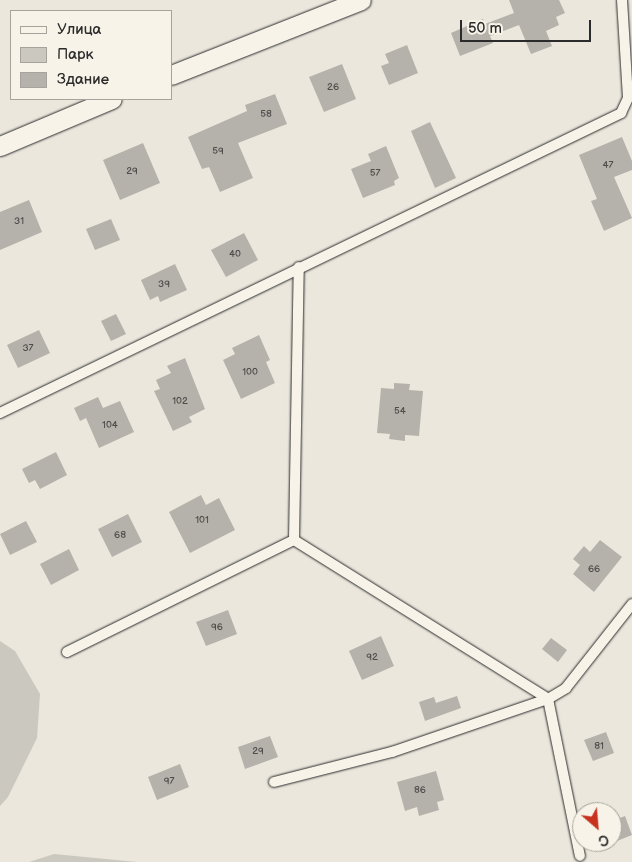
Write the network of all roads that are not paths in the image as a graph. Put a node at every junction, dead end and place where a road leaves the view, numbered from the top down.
1 (361, 0) edge
2 (622, 0) edge
3 (172, 75) edge
4 (110, 100) edge
5 (0, 146) edge
6 (299, 267) junction
7 (0, 413) edge
8 (294, 540) junction
9 (632, 604) edge
10 (67, 652) dead end
11 (548, 699) junction
12 (274, 782) dead end
13 (580, 856) dead end

1 - 3 street
2 - 6 lane
4 - 5 street
6 - 7 lane
6 - 8 lane
8 - 10 lane
8 - 11 lane
9 - 11 lane
11 - 12 lane
11 - 13 lane

